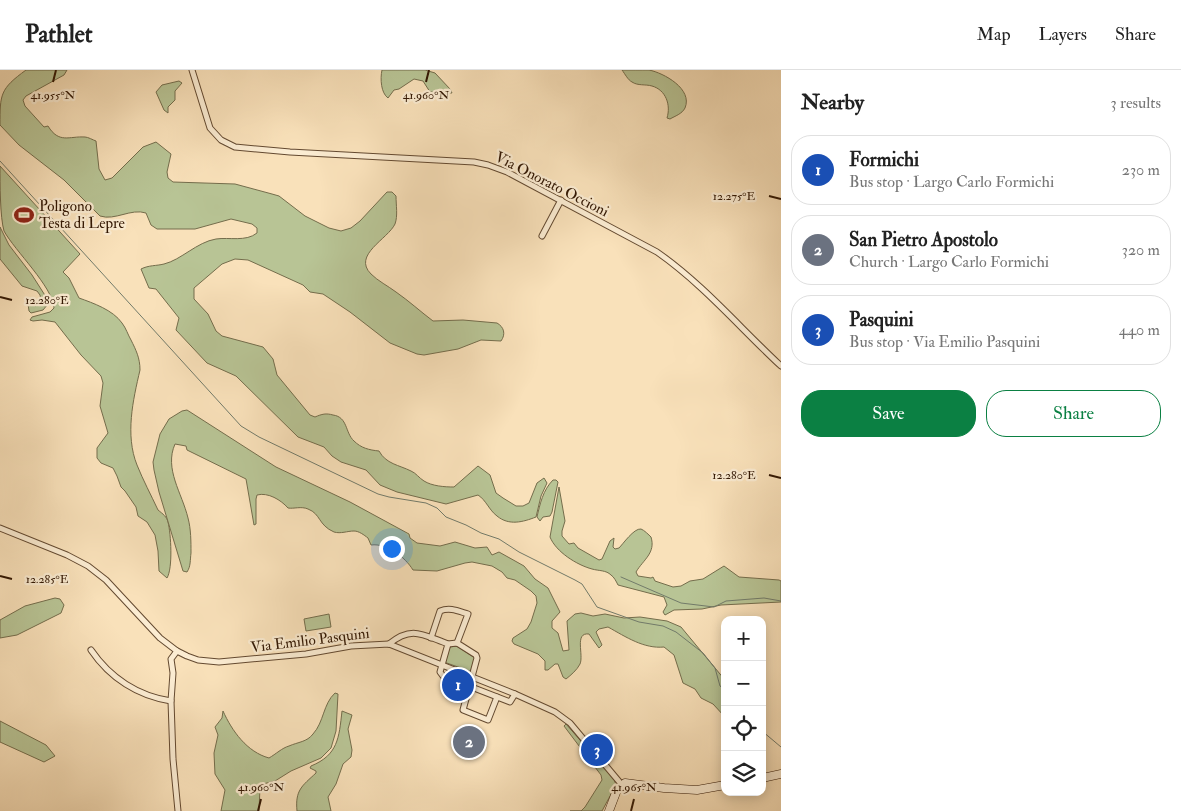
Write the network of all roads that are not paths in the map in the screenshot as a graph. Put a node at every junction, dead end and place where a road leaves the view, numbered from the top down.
1 (192, 70) edge
2 (561, 200) junction
3 (542, 236) dead end
4 (781, 366) edge
5 (0, 528) edge
6 (431, 638) junction
7 (457, 643) junction
8 (389, 644) junction
9 (448, 644) junction
10 (91, 650) dead end
11 (177, 651) junction
12 (441, 665) junction
13 (472, 677) junction
14 (469, 687) junction
15 (516, 694) junction
16 (498, 697) junction
17 (171, 701) junction
18 (781, 774) edge
19 (766, 777) edge
20 (622, 785) junction
21 (721, 786) edge
22 (178, 811) edge
23 (609, 811) edge

1 - 2 street, Via Onorato Occioni
2 - 3 street
2 - 4 street, Via Onorato Occioni
5 - 11 street, Via Emilio Pasquini
6 - 7 street
6 - 8 street
6 - 9 street
7 - 9 street
7 - 13 street
8 - 11 street, Via Emilio Pasquini
8 - 12 street, Via Emilio Pasquini
9 - 12 street
10 - 17 street
11 - 17 street
12 - 13 street, Via Emilio Pasquini
12 - 14 street
13 - 14 street
13 - 15 street, Via Emilio Pasquini
14 - 16 street
14 - 16 street
15 - 16 street
15 - 20 street, Via Emilio Pasquini
17 - 22 street
18 - 19 street
20 - 21 street
20 - 23 street

